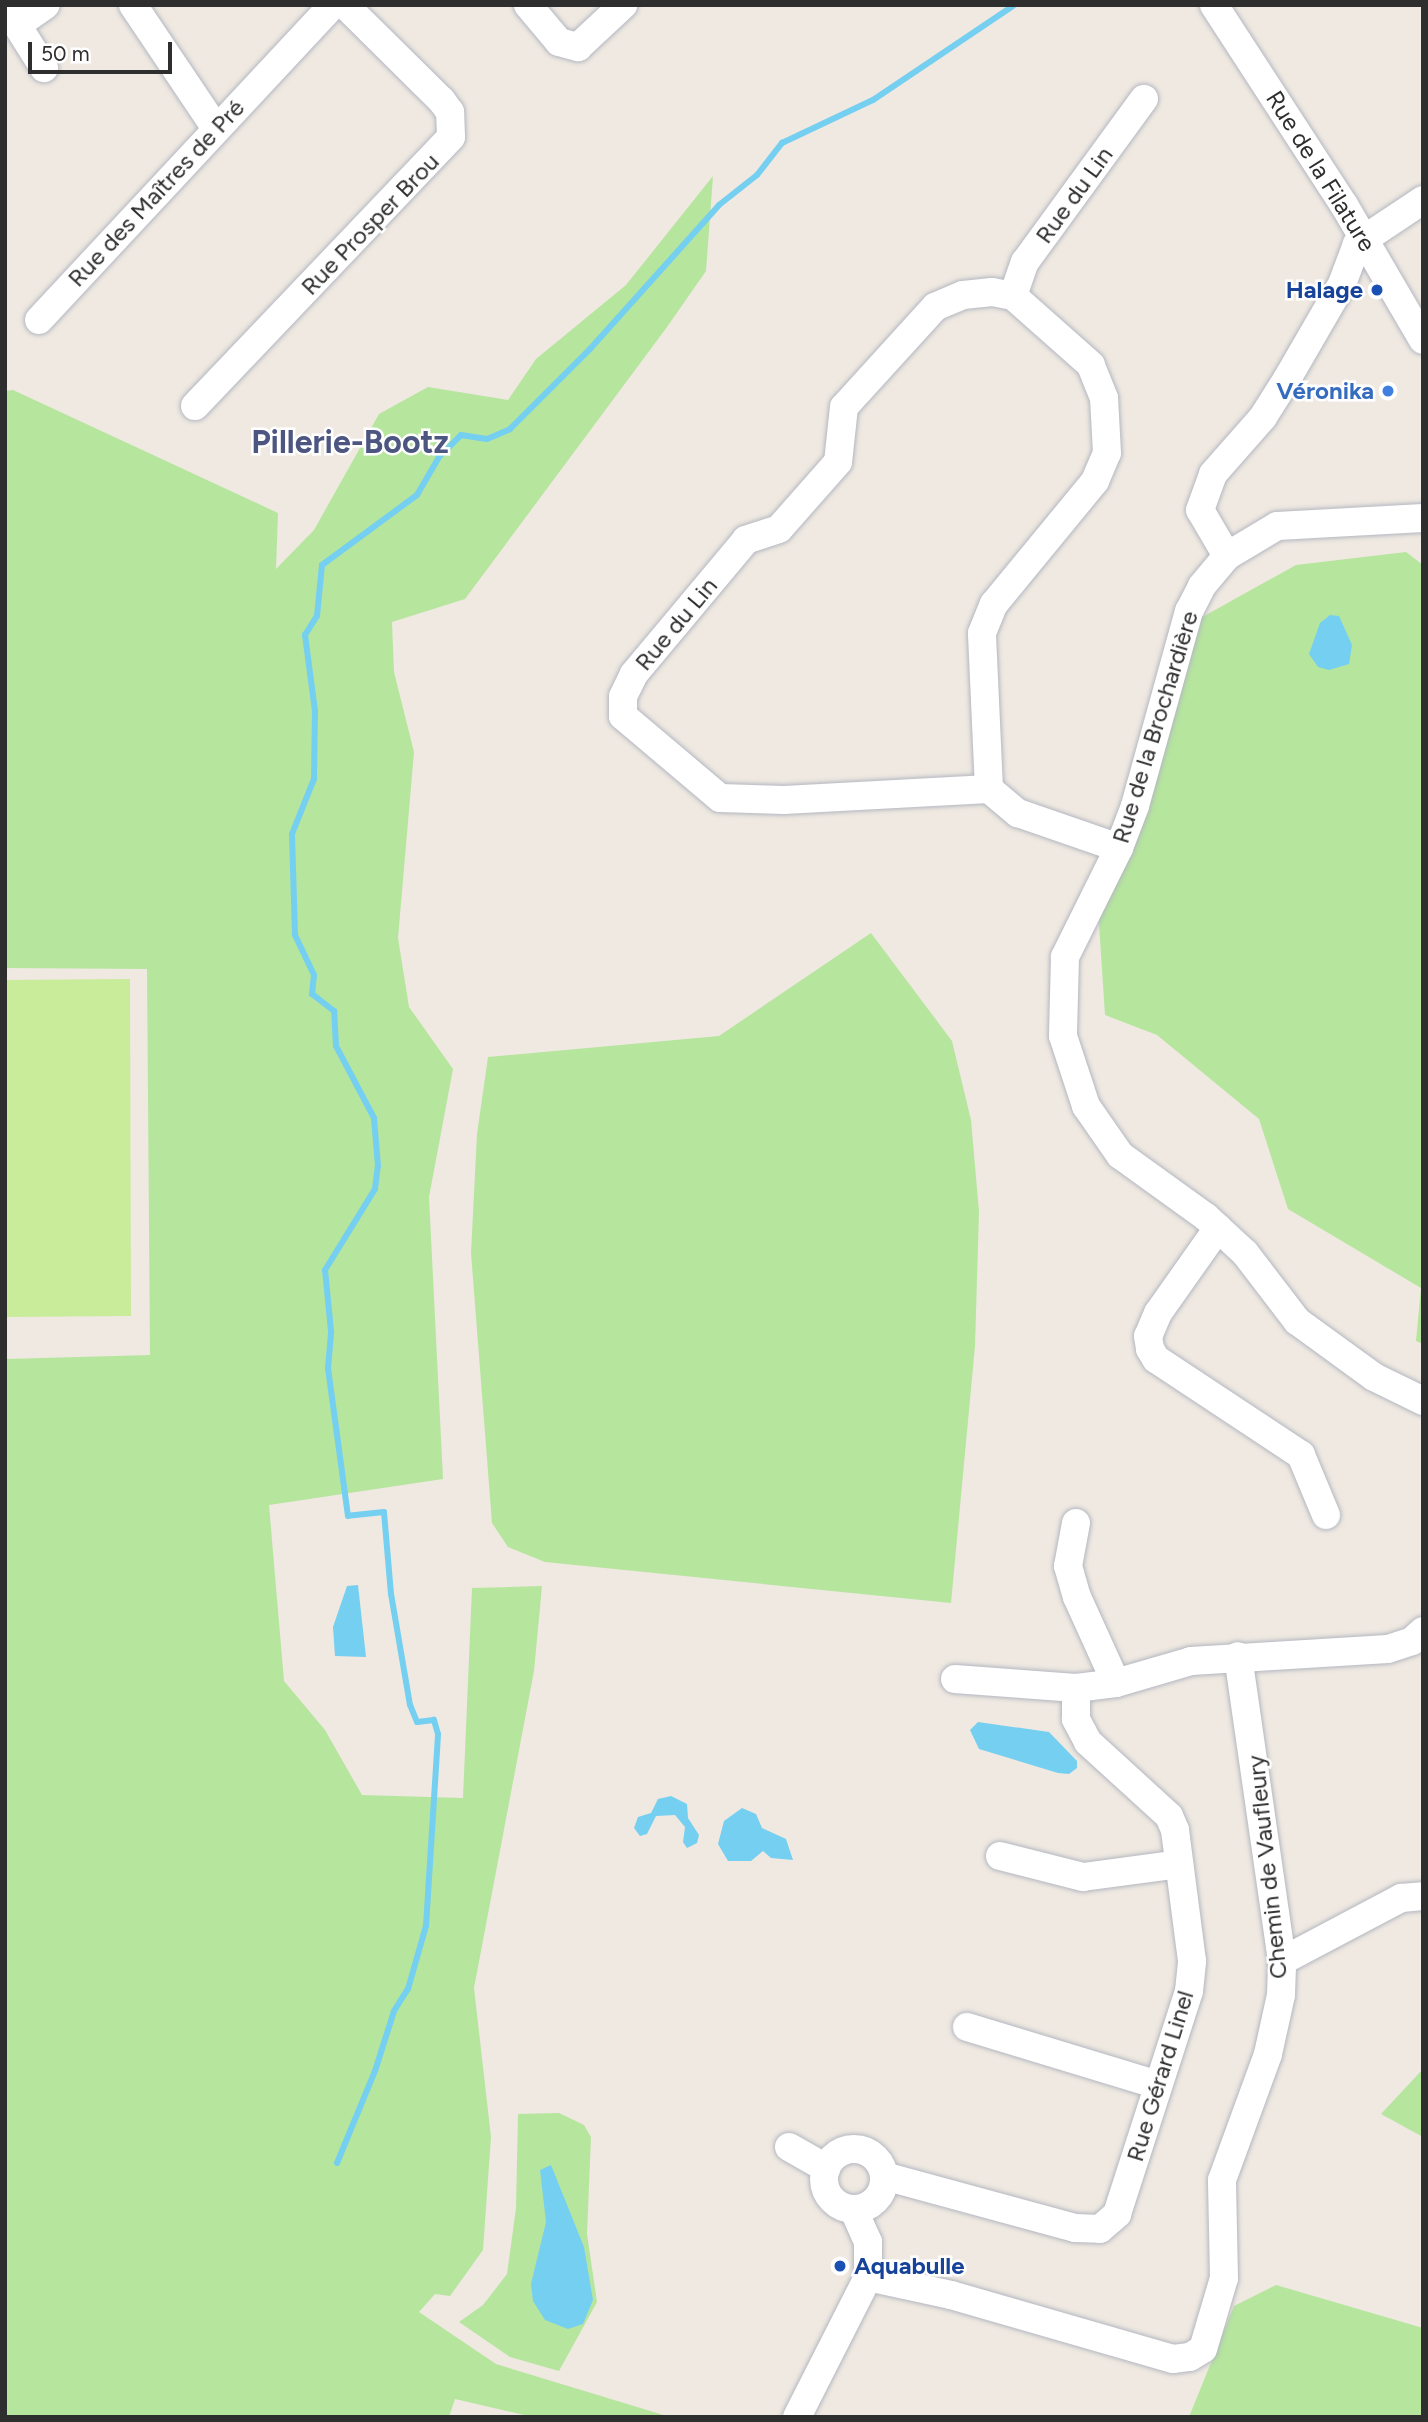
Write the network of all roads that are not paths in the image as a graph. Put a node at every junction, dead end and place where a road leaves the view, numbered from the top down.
1 (46, 5) edge
2 (132, 5) edge
3 (333, 5) edge
4 (345, 5) edge
5 (528, 5) edge
6 (623, 5) edge
7 (1214, 5) edge
8 (11, 16) edge
9 (44, 68) dead end
10 (1144, 99) dead end
11 (215, 127) junction
12 (1423, 200) edge
13 (1363, 236) junction
14 (1013, 296) junction
15 (39, 320) dead end
16 (1423, 340) edge
17 (195, 405) dead end
18 (1423, 518) edge
19 (1227, 556) junction
20 (989, 789) junction
21 (1119, 848) junction
22 (1217, 1228) junction
23 (1423, 1401) edge
24 (1326, 1515) dead end
25 (1076, 1523) dead end
26 (1423, 1630) edge
27 (1238, 1656) junction
28 (955, 1679) dead end
29 (1116, 1683) junction
30 (1076, 1688) junction
31 (1000, 1856) dead end
32 (1179, 1864) junction
33 (1423, 1896) edge
34 (1282, 1961) junction
35 (967, 2027) dead end
36 (1158, 2085) junction
37 (789, 2147) dead end
38 (826, 2168) junction
39 (884, 2176) junction
40 (853, 2209) junction
41 (868, 2277) junction
42 (797, 2417) edge

1 - 8 street
2 - 11 street
3 - 11 street, Rue des Maîtres de Pré
4 - 17 street, Rue Prosper Brou
5 - 6 street
7 - 13 street, Rue de la Filature
8 - 9 street
10 - 14 street, Rue du Lin
11 - 15 street, Rue des Maîtres de Pré
12 - 13 street
13 - 16 street, Rue de la Filature
13 - 19 street
14 - 20 street
14 - 20 street, Rue du Lin
18 - 19 street, Rue de la Brochardière
19 - 21 street, Rue de la Brochardière
20 - 21 street
21 - 22 street, Rue de la Brochardière
22 - 23 street, Rue de la Brochardière
22 - 24 street
25 - 29 street
26 - 27 street
27 - 29 street
27 - 34 street, Chemin de Vaufleury
28 - 30 street
29 - 30 street
30 - 32 street, Rue Gérard Linel
31 - 32 street
32 - 36 street, Rue Gérard Linel
33 - 34 street
34 - 41 street, Chemin de Vaufleury
35 - 36 street
36 - 39 street, Rue Gérard Linel
37 - 38 street
38 - 39 street
38 - 40 street
39 - 40 street
40 - 41 street
41 - 42 street

